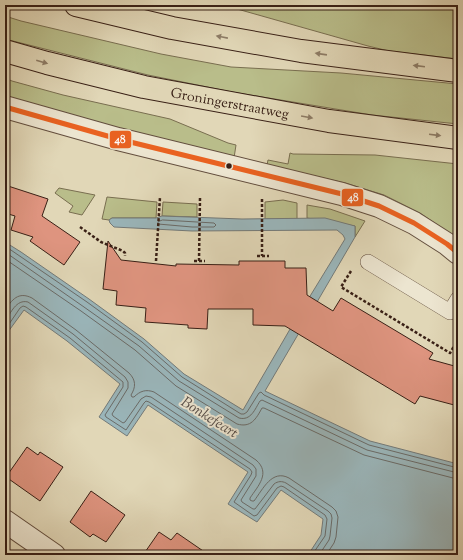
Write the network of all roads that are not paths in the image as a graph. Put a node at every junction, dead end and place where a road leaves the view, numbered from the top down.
1 (76, 5) edge
2 (5, 51) edge
3 (458, 71) edge
4 (5, 107) edge
5 (458, 138) edge
6 (458, 253) edge
7 (368, 262) road end
8 (458, 299) edge
9 (5, 521) edge
10 (54, 555) edge

3 -> 1 main road
2 -> 5 main road, Groningerstraatweg
4 - 6 street
7 - 8 lane
9 - 10 street

